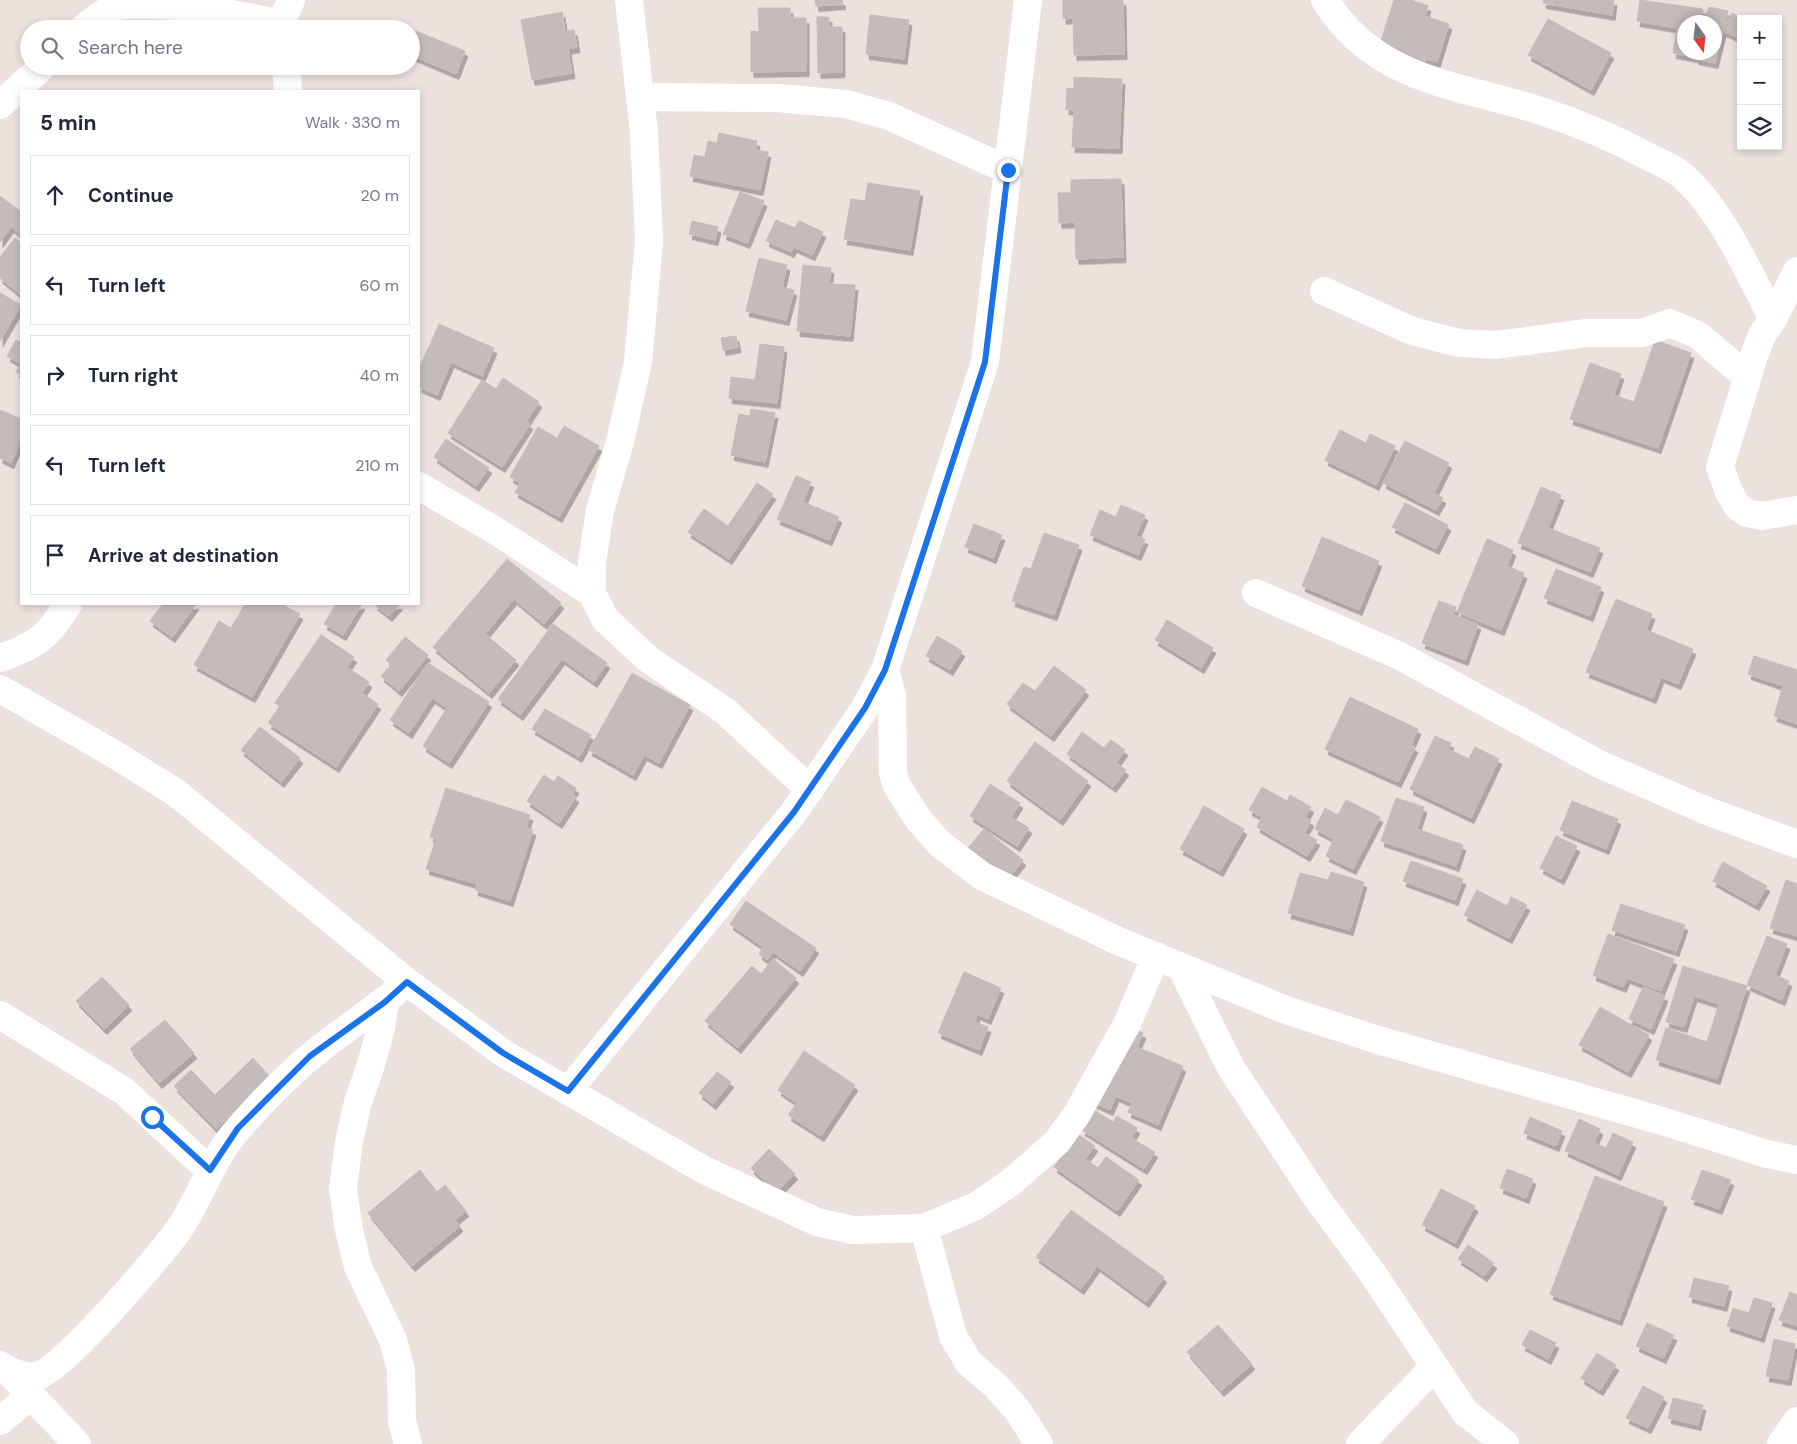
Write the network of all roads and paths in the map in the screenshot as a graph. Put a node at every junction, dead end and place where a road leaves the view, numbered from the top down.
1 (628, 0) edge
2 (1028, 0) edge
3 (1325, 0) edge
4 (284, 17) edge
5 (93, 20) edge
6 (33, 75) edge
7 (287, 75) edge
8 (288, 90) edge
9 (640, 96) junction
10 (0, 105) edge
11 (1008, 170) junction
12 (1797, 271) edge
13 (1324, 291) dead end
14 (1773, 320) junction
15 (1747, 377) junction
16 (420, 487) edge
17 (1797, 510) edge
18 (592, 593) junction
19 (1256, 593) dead end
20 (67, 605) edge
21 (0, 658) edge
22 (885, 670) junction
23 (0, 689) edge
24 (810, 790) junction
25 (1797, 844) edge
26 (1156, 956) junction
27 (1181, 967) junction
28 (407, 982) junction
29 (385, 1002) junction
30 (0, 1015) edge
31 (568, 1091) junction
32 (1797, 1160) edge
33 (210, 1170) junction
34 (924, 1228) junction
35 (2, 1366) edge
36 (1434, 1367) junction
37 (31, 1395) junction
38 (1797, 1421) edge
39 (0, 1422) edge
40 (77, 1444) edge
41 (408, 1444) edge
42 (1039, 1444) edge
43 (1360, 1444) edge
44 (1505, 1444) edge
45 (1780, 1444) edge

1 - 9 street
2 - 11 street
3 - 14 street
4 - 5 street
6 - 10 street
7 - 8 street
9 - 11 street
9 - 18 street
11 - 22 street
12 - 14 street
13 - 15 street
14 - 15 street
15 - 17 street
16 - 18 street
18 - 24 street
19 - 25 street
20 - 21 street
22 - 24 street
22 - 26 street
23 - 28 street
24 - 31 street
26 - 27 street
26 - 34 street
27 - 32 street
27 - 36 street
28 - 29 street
28 - 31 street
29 - 33 street
29 - 41 street
30 - 33 street
31 - 34 street
33 - 35 street
34 - 42 street
35 - 37 street
36 - 43 street
36 - 44 street
37 - 39 street
37 - 40 street
38 - 45 street

